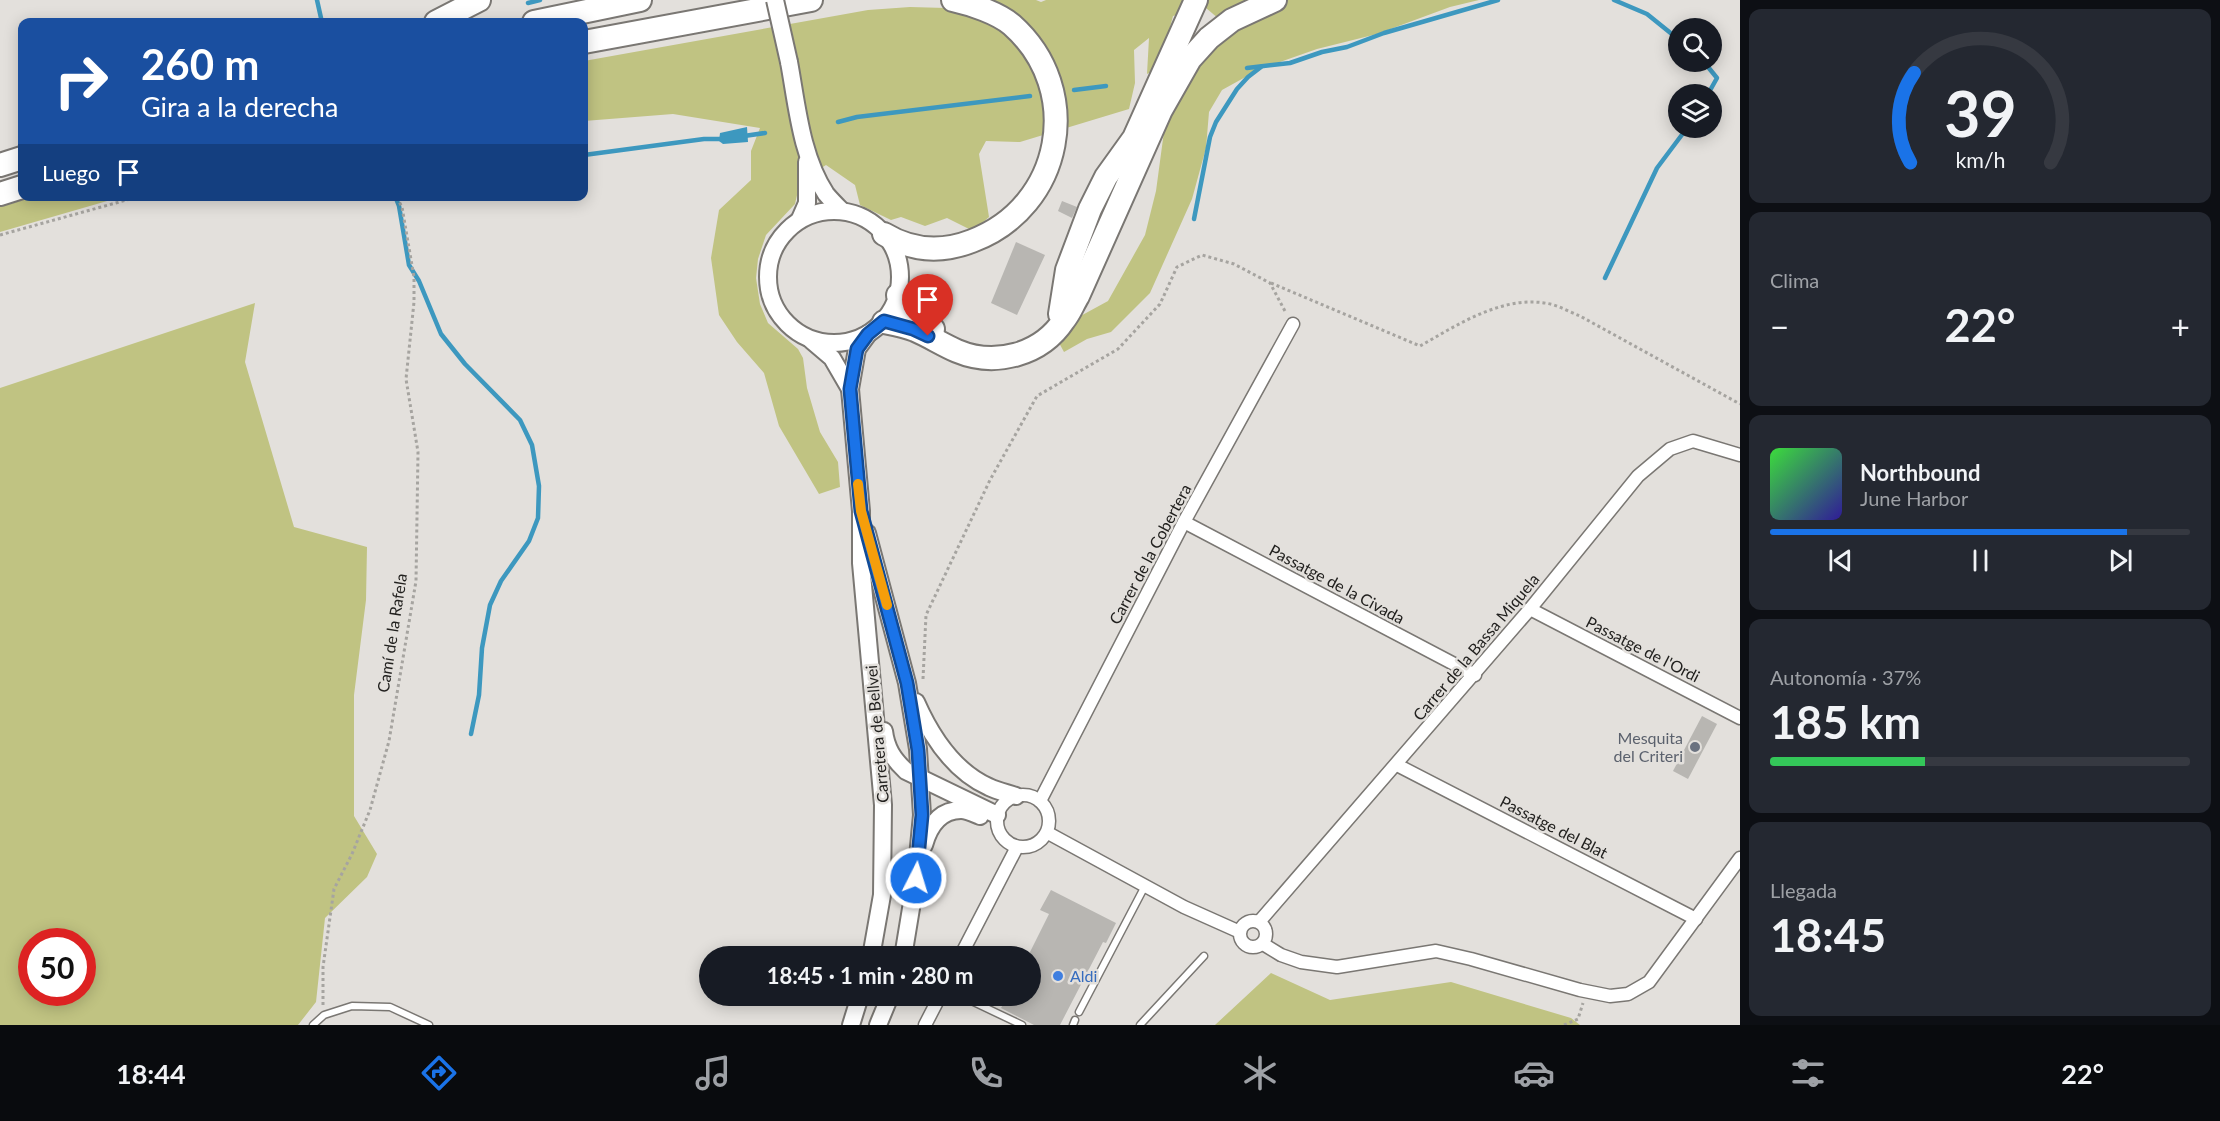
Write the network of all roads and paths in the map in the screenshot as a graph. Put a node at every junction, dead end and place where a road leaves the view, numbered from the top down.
1 (479, 0) edge
2 (640, 0) edge
3 (776, 0) edge
4 (811, 0) edge
5 (953, 0) edge
6 (1196, 0) edge
7 (1275, 0) edge
8 (444, 18) edge
9 (553, 18) edge
10 (588, 41) edge
11 (806, 146) junction
12 (18, 159) edge
13 (0, 165) edge
14 (18, 188) edge
15 (0, 194) edge
16 (123, 201) edge
17 (399, 201) edge
18 (842, 211) junction
19 (800, 219) junction
20 (884, 234) junction
21 (0, 235) edge
22 (1270, 283) junction
23 (898, 295) junction
24 (1293, 324) joint
25 (876, 328) junction
26 (811, 340) junction
27 (850, 389) junction
28 (1740, 404) edge
29 (1740, 455) edge
30 (861, 511) junction
31 (1184, 522) junction
32 (1530, 609) junction
33 (870, 651) junction
34 (1474, 675) junction
35 (915, 685) junction
36 (1740, 718) edge
37 (1397, 765) junction
38 (919, 777) junction
39 (1016, 796) junction
40 (1041, 801) junction
41 (997, 821) junction
42 (1048, 833) junction
43 (1017, 847) junction
44 (1740, 858) edge
45 (916, 878) junction
46 (1145, 886) junction
47 (1696, 919) junction
48 (1259, 922) junction
49 (1240, 932) junction
50 (1263, 944) junction
51 (873, 946) edge
52 (905, 946) edge
53 (966, 946) edge
54 (1204, 956) dead end
55 (1587, 991) junction
56 (857, 1006) edge
57 (886, 1006) edge
58 (934, 1006) edge
59 (983, 1006) edge
60 (1079, 1012) dead end
61 (324, 1015) junction
62 (313, 1025) edge
63 (429, 1025) edge
64 (851, 1025) edge
65 (878, 1025) edge
66 (924, 1025) edge
67 (1022, 1025) edge
68 (1140, 1025) edge
69 (1564, 1025) edge

1 - 8 highway
2 - 9 highway
3 - 11 main road, bridge
4 - 10 highway
5 - 20 highway
6 - 23 highway
7 - 25 highway
11 - 18 main road
11 - 19 main road
12 - 13 highway
14 - 15 highway
16 - 21 path
17 - 61 path, Camí de la Rafela
18 - 19 main road
18 - 20 main road
19 - 26 main road
20 - 23 main road
22 - 24 path
22 - 28 path
22 - 35 path
23 - 25 main road
24 - 31 street, Carrer de la Cobertera
25 - 26 main road
25 - 27 main road, Carretera de Bellvei
26 - 27 main road, Carretera de Bellvei
27 - 30 main road, Carretera de Bellvei
29 - 32 street, Carrer de la Bassa Miquela
30 - 33 main road, Carretera de Bellvei
30 - 35 main road, Carretera de Bellvei
31 - 34 street, Passatge de la Civada
31 - 40 street, Carrer de la Cobertera
32 - 34 street, Carrer de la Bassa Miquela
32 - 36 street, Passatge de l'Ordi
33 - 38 main road
33 - 51 main road, Carretera de Bellvei
34 - 37 street, Carrer de la Bassa Miquela
35 - 38 main road, Carretera de Bellvei
35 - 39 main road
37 - 47 street, Passatge del Blat
37 - 48 street, Carrer de la Bassa Miquela
38 - 41 main road
38 - 45 main road, Carretera de Bellvei
39 - 40 street
39 - 41 street
40 - 42 street
41 - 43 street
41 - 45 main road
42 - 43 street
42 - 46 street
43 - 53 street
44 - 47 street
45 - 52 main road, Carretera de Bellvei
46 - 49 street
46 - 60 lane
47 - 55 street
48 - 49 street
48 - 50 street
49 - 50 street
50 - 55 street
54 - 68 lane
55 - 69 path
56 - 64 main road
57 - 65 main road
58 - 66 street
59 - 67 lane
61 - 62 lane
61 - 63 lane

